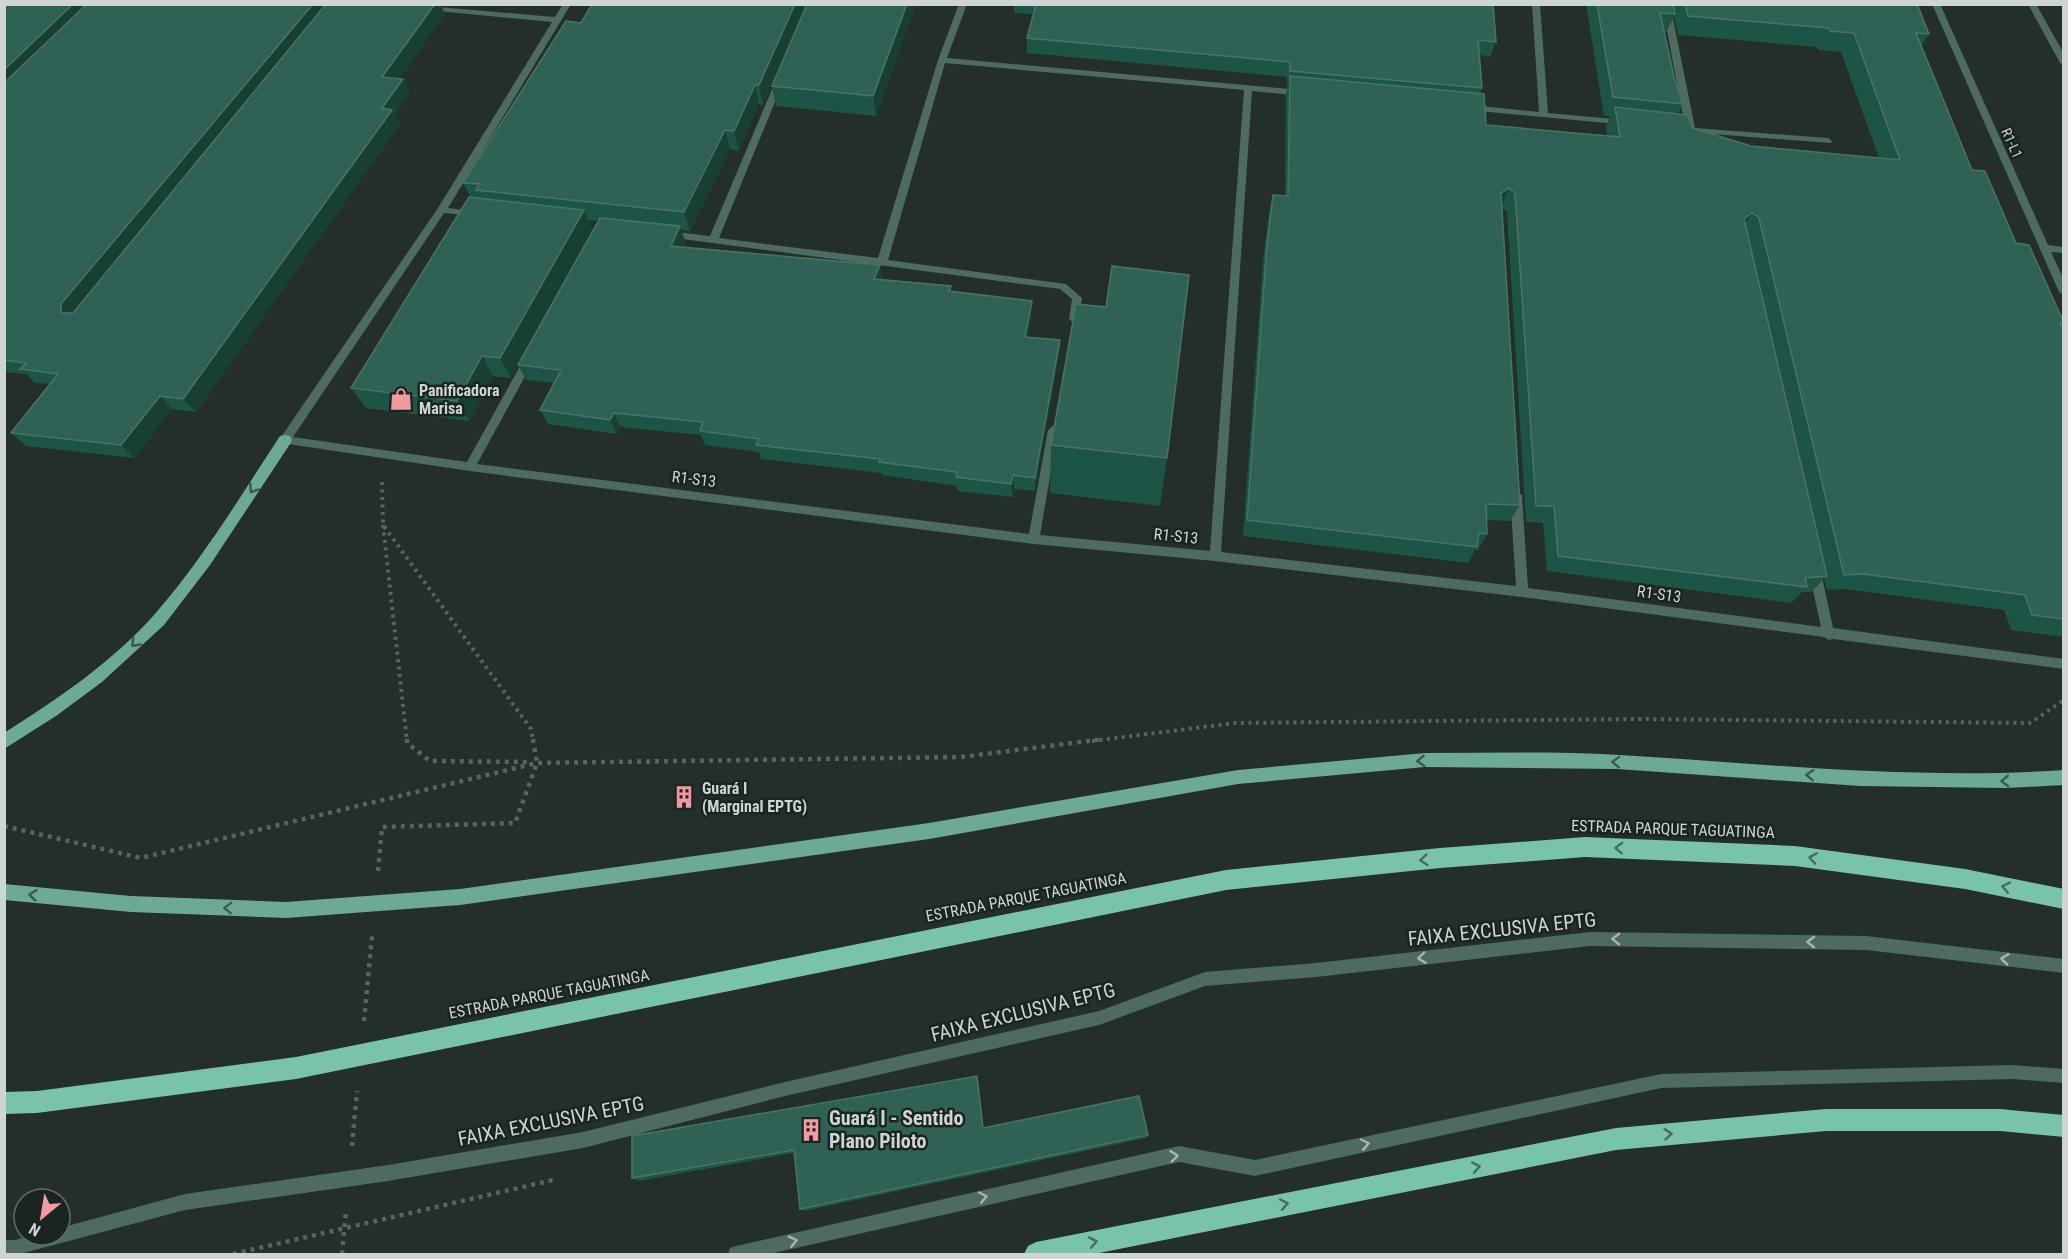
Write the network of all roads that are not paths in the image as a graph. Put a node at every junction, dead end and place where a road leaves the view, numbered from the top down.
1 (567, 4) edge
2 (963, 4) edge
3 (1536, 4) edge
4 (1666, 4) edge
5 (1936, 4) edge
6 (2032, 4) edge
7 (422, 8) edge
8 (557, 20) junction
9 (942, 60) junction
10 (2064, 63) edge
11 (785, 68) edge
12 (1248, 89) junction
13 (1307, 94) edge
14 (1461, 107) edge
15 (1544, 114) junction
16 (1635, 124) edge
17 (1680, 129) edge
18 (1691, 130) junction
19 (1828, 141) dead end
20 (442, 210) junction
21 (488, 215) edge
22 (658, 233) edge
23 (714, 239) junction
24 (2044, 248) junction
25 (2064, 250) edge
26 (882, 262) junction
27 (2064, 292) edge
28 (1071, 333) edge
29 (533, 352) edge
30 (1054, 424) edge
31 (285, 440) junction
32 (470, 467) junction
33 (1515, 485) edge
34 (1034, 538) junction
35 (1215, 556) junction
36 (1813, 564) edge
37 (1522, 592) junction
38 (1829, 635) junction
39 (2064, 664) edge
40 (4, 742) edge
41 (2064, 777) edge
42 (4, 892) edge
43 (2064, 899) edge
44 (2064, 966) edge
45 (2064, 1076) edge
46 (4, 1096) edge
47 (37, 1102) junction
48 (4, 1103) edge
49 (2064, 1126) edge
50 (4, 1248) edge
51 (736, 1254) edge
52 (1036, 1254) edge

1 - 8 street
2 - 9 street
3 - 15 street
4 - 18 street
5 - 24 street, R1-L1
6 - 10 street
7 - 8 street
8 - 20 street
9 - 12 street
9 - 26 street
11 - 23 street
12 - 13 street
12 - 35 street
14 - 15 street
15 - 16 street
17 - 18 street
18 - 19 street
20 - 21 street
20 - 31 street
22 - 23 street
23 - 26 street
24 - 25 street
24 - 27 street, R1-L1
26 - 28 street
29 - 32 street
30 - 34 street
31 - 32 street, R1-S13
31 -> 40 main road
32 - 34 street, R1-S13
33 - 37 street
34 - 35 street, R1-S13
35 - 37 street, R1-S13
36 - 38 street
37 - 38 street, R1-S13
38 - 39 street, R1-S13
41 -> 42 main road
43 -> 47 highway, ESTRADA PARQUE TAGUATINGA
44 -> 50 street, FAIXA EXCLUSIVA EPTG
51 -> 45 street
46 - 47 main road
47 - 48 highway, ESTRADA PARQUE TAGUATINGA
52 -> 49 highway

